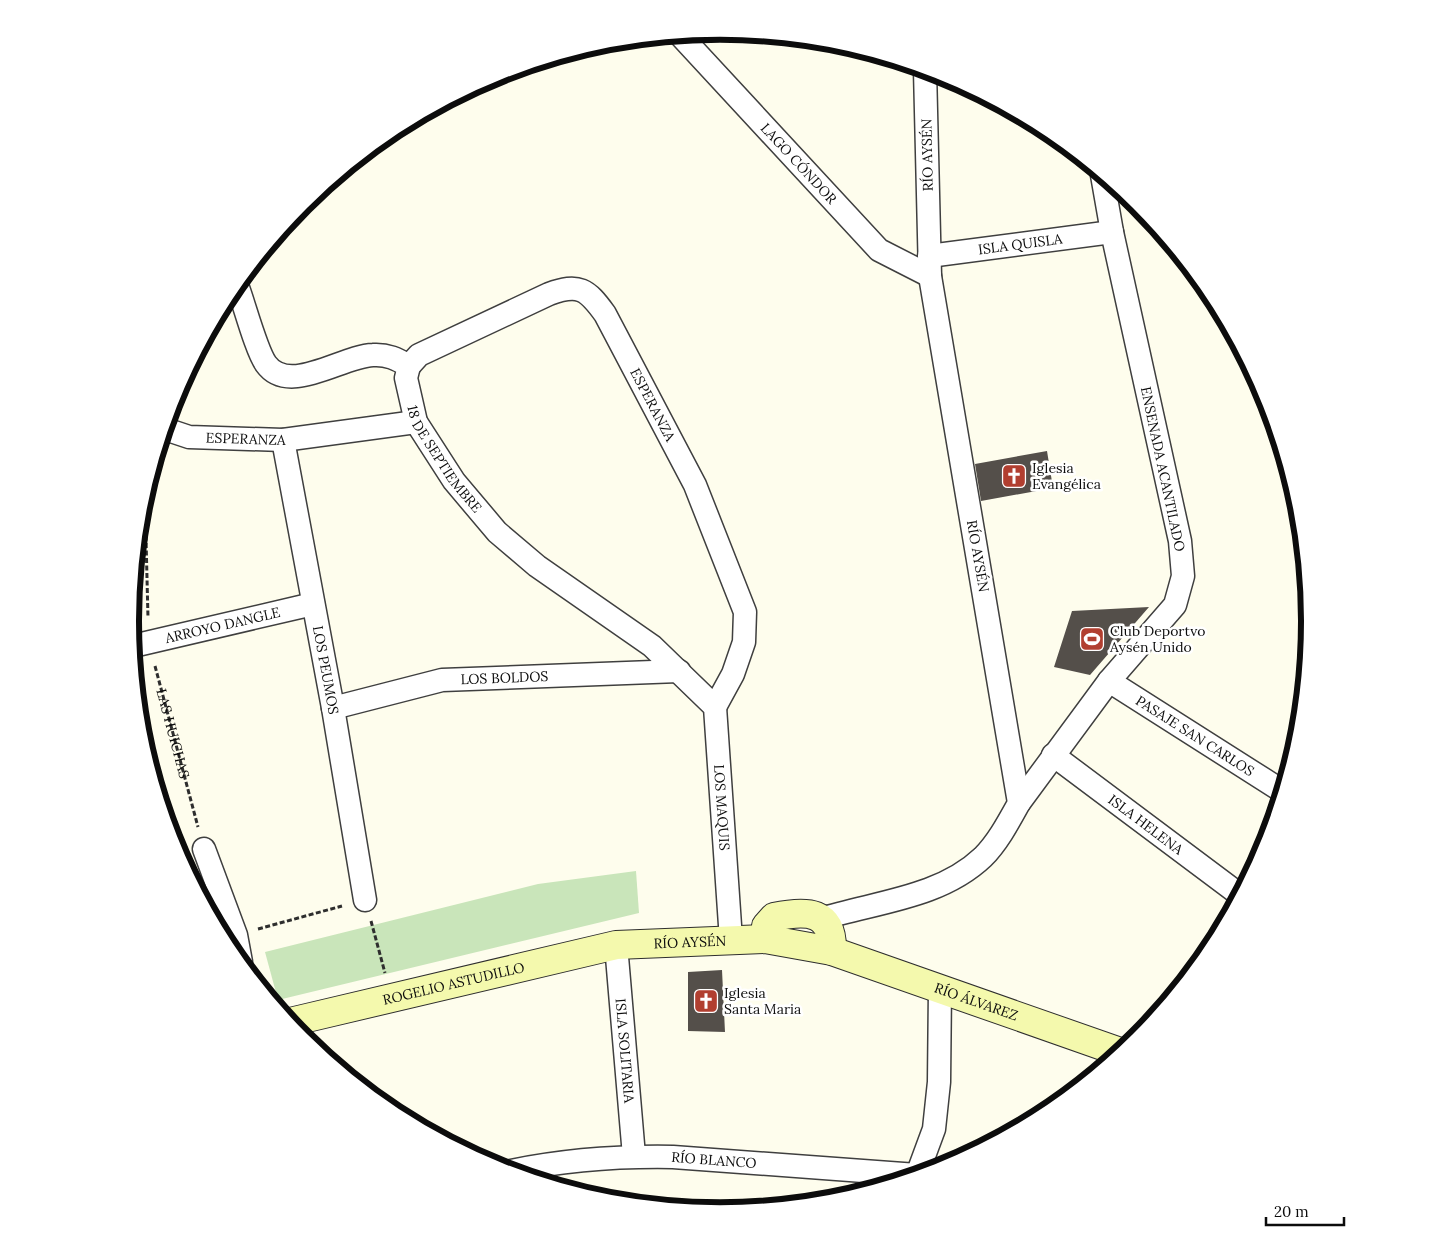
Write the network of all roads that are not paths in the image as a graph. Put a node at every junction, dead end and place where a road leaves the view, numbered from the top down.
1 (685, 41) edge
2 (925, 78) edge
3 (1104, 184) edge
4 (1112, 232) junction
5 (930, 266) junction
6 (240, 294) edge
7 (409, 366) junction
8 (416, 422) junction
9 (171, 431) edge
10 (283, 440) junction
11 (312, 604) junction
12 (141, 645) edge
13 (686, 678) junction
14 (1109, 681) junction
15 (715, 707) junction
16 (333, 708) junction
17 (1053, 755) junction
18 (1277, 788) edge
19 (1019, 803) junction
20 (204, 849) road end
21 (1235, 891) edge
22 (365, 900) road end
23 (821, 919) junction
24 (765, 939) junction
25 (731, 940) junction
26 (238, 945) edge
27 (616, 945) junction
28 (832, 951) junction
29 (940, 988) junction
30 (299, 1020) edge
31 (1113, 1049) edge
32 (634, 1156) junction
33 (920, 1166) edge
34 (527, 1168) edge
35 (898, 1174) edge

1 - 5 street, LAGO CÓNDOR
2 - 5 street, RÍO AYSÉN
3 - 4 street, ENSENADA ACANTILADO
4 - 5 street, ISLA QUISLA
4 - 14 street, ENSENADA ACANTILADO
5 - 19 street, RÍO AYSÉN
6 - 7 street
7 - 8 street, 18 DE SEPTIEMBRE
7 - 15 street, ESPERANZA
8 - 10 street, ESPERANZA
8 - 13 street, 18 DE SEPTIEMBRE
9 - 10 street, ESPERANZA
10 - 11 street, LOS PEUMOS
11 - 12 street, ARROYO DANGLE
11 - 16 street, LOS PEUMOS
13 - 15 street
13 - 16 street, LOS BOLDOS
14 - 17 street, ENSENADA ACANTILADO
14 - 18 street, PASAJE SAN CARLOS
15 - 25 street, LOS MAQUIS
16 - 22 street, LOS PEUMOS
17 - 19 street, ENSENADA ACANTILADO
17 - 21 street, ISLA HELENA
19 - 23 street
20 - 26 street
23 - 24 street
23 - 28 street
24 - 25 street, RÍO AYSÉN
24 - 28 street, RÍO ÁLVAREZ
25 - 27 street, RÍO AYSÉN
27 - 30 street, ROGELIO ASTUDILLO
27 - 32 street, ISLA SOLITARIA
28 - 29 street, RÍO ÁLVAREZ
29 - 31 street, RÍO ÁLVAREZ
29 - 33 street, RÍO BLANCO
32 - 34 street, RÍO BLANCO
32 - 35 street, RÍO BLANCO

